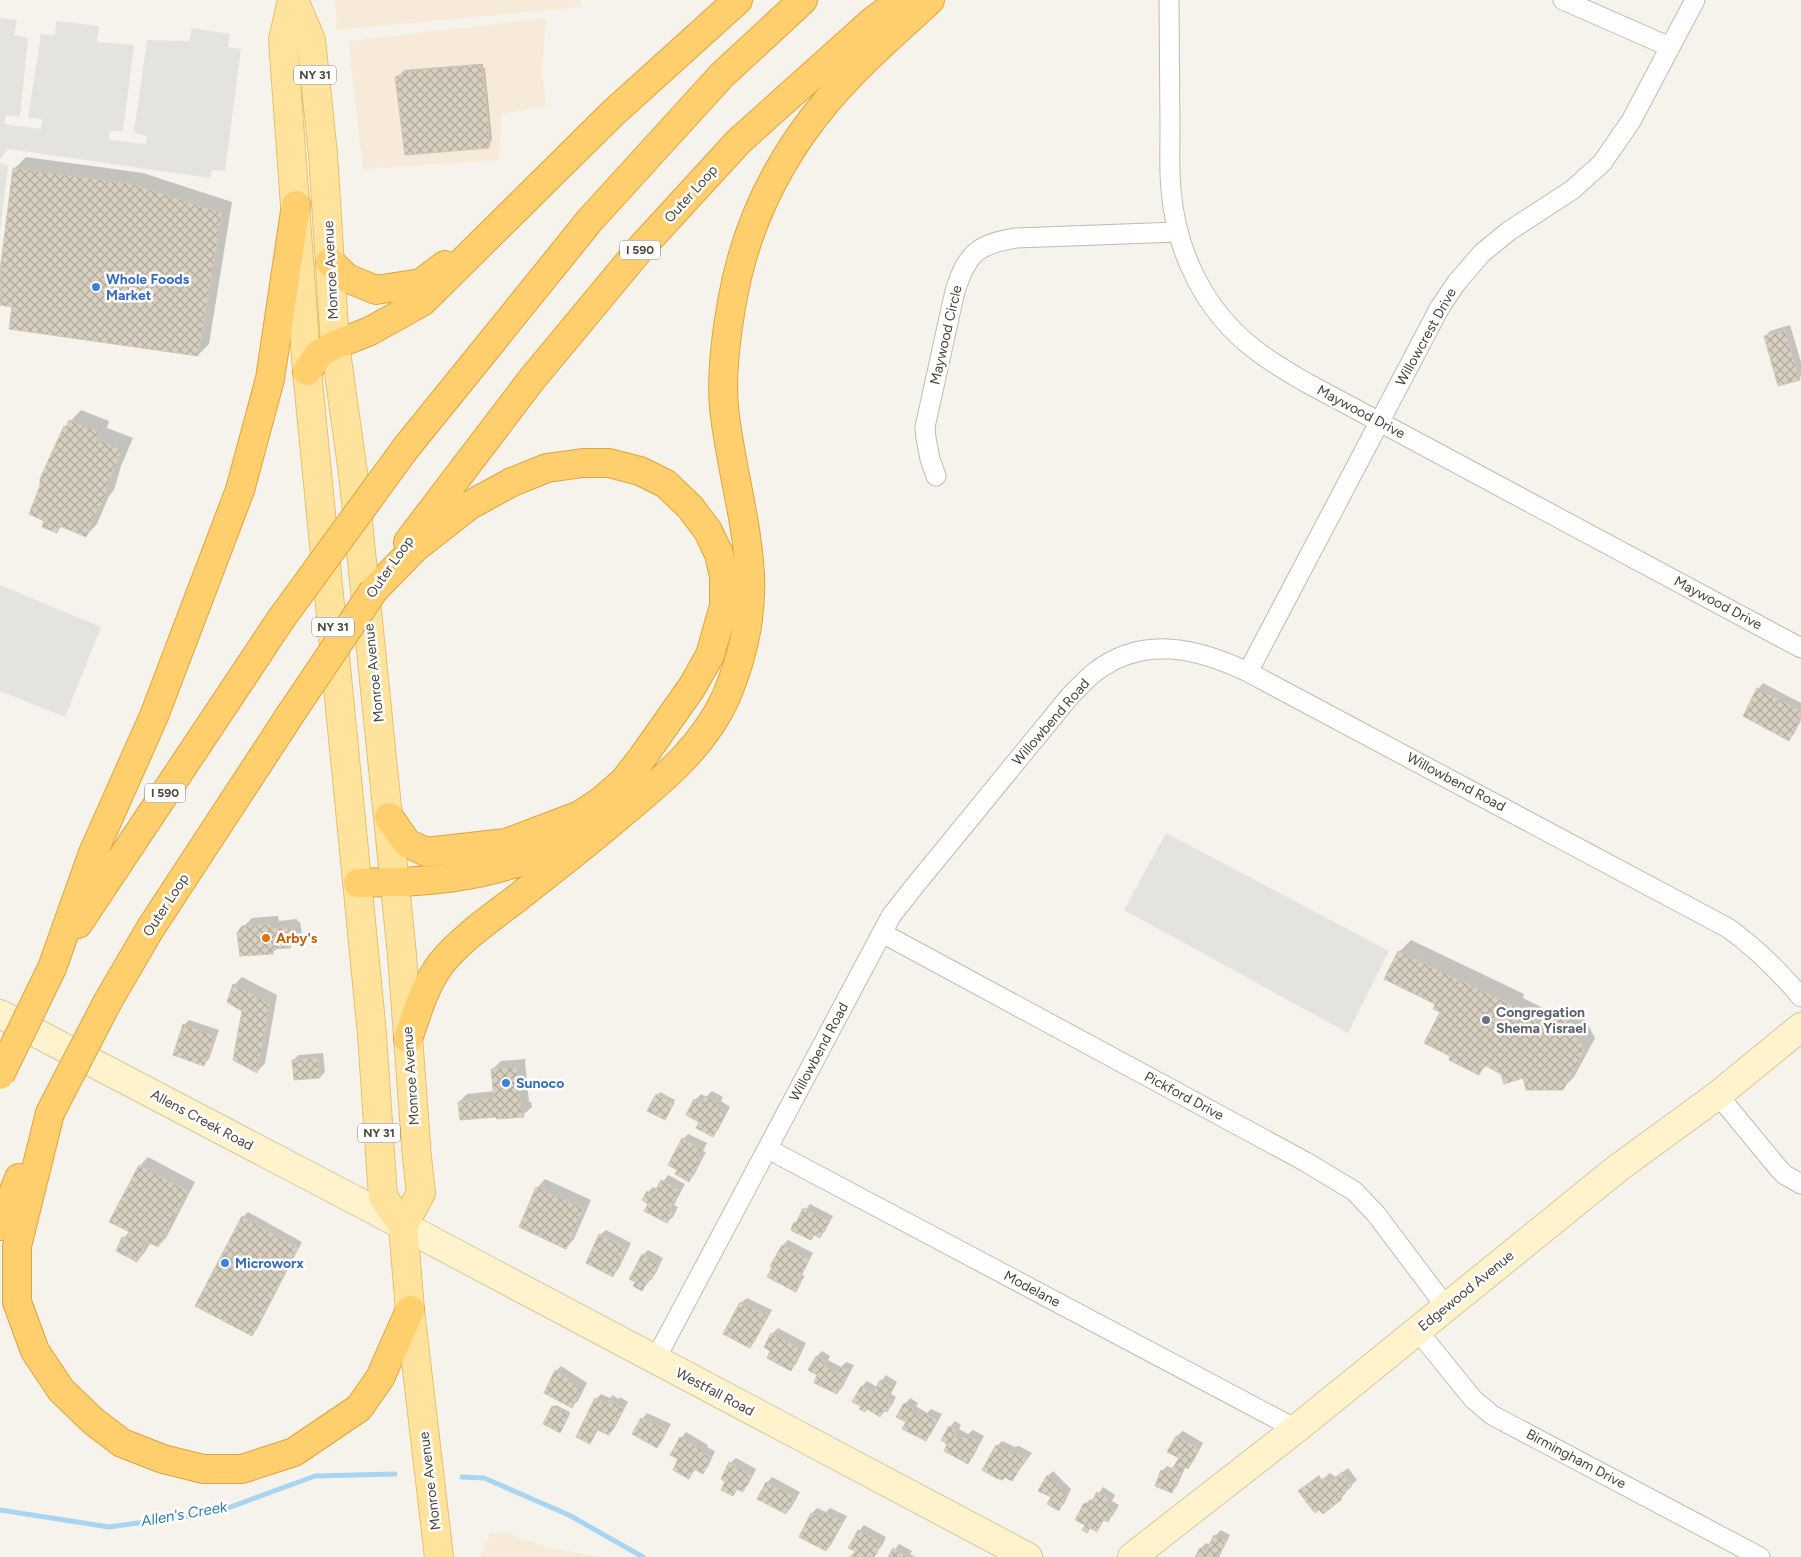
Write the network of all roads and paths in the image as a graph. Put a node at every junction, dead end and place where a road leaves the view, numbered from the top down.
1 (293, 0) edge
2 (738, 0) edge
3 (803, 0) edge
4 (902, 0) edge
5 (930, 0) edge
6 (1169, 0) edge
7 (1563, 0) edge
8 (1695, 0) edge
9 (1670, 47) junction
10 (296, 205) junction
11 (1177, 232) junction
12 (492, 234) junction
13 (330, 262) junction
14 (335, 344) junction
15 (307, 371) junction
16 (1379, 421) junction
17 (936, 476) dead end
18 (414, 541) junction
19 (1801, 648) edge
20 (1248, 672) junction
21 (389, 817) junction
22 (600, 832) junction
23 (395, 882) junction
24 (358, 883) junction
25 (882, 932) junction
26 (52, 968) junction
27 (1801, 997) edge
28 (0, 1014) edge
29 (1801, 1027) edge
30 (408, 1039) junction
31 (0, 1075) edge
32 (1718, 1095) junction
33 (50, 1113) junction
34 (768, 1149) junction
35 (1801, 1184) edge
36 (0, 1226) edge
37 (403, 1226) junction
38 (1446, 1307) junction
39 (410, 1310) junction
40 (1418, 1331) junction
41 (655, 1360) junction
42 (1296, 1429) junction
43 (439, 1557) edge
44 (1028, 1557) edge
45 (1132, 1557) edge
46 (1760, 1557) edge

1 - 10 main road, Monroe Avenue / NY 31
1 - 13 main road, Monroe Avenue / NY 31
2 - 12 highway
3 - 26 highway, I 590, bridge
4 - 18 highway, Outer Loop / I 590
5 - 22 highway
6 - 11 street, Maywood Drive
7 - 9 street
8 - 9 street, Willowcrest Drive
9 - 16 street, Willowcrest Drive
10 - 15 main road, Monroe Avenue / NY 31
10 - 26 highway
11 - 16 street, Maywood Drive
11 - 17 street, Maywood Circle
12 - 13 highway
12 - 14 highway
13 - 14 main road, Monroe Avenue / NY 31
14 - 15 highway
14 - 21 main road, Monroe Avenue / NY 31
15 - 24 main road, Monroe Avenue / NY 31
16 - 19 street, Maywood Drive
16 - 20 street, Willowcrest Drive
18 - 21 highway
18 - 33 highway, Outer Loop, bridge
20 - 25 street, Willowbend Road
20 - 27 street, Willowbend Road
21 - 23 main road, Monroe Avenue / NY 31
22 - 23 highway
22 - 30 highway
23 - 24 highway
23 - 30 main road, Monroe Avenue / NY 31
24 - 37 main road, Monroe Avenue / NY 31
25 - 34 street, Willowbend Road
25 - 38 street, Pickford Drive
26 - 31 highway, I 590, bridge
28 - 37 street, Allens Creek Road
29 - 32 street, Edgewood Avenue
30 - 37 main road, Monroe Avenue / NY 31
32 - 35 street
32 - 38 street, Edgewood Avenue
33 - 36 highway, Outer Loop
33 - 39 highway
34 - 41 street, Willowbend Road
34 - 42 street, Modelane
37 - 39 main road, Monroe Avenue / NY 31
37 - 41 street, Westfall Road
38 - 40 street, Edgewood Avenue
39 - 43 main road, Monroe Avenue / NY 31
40 - 42 street, Edgewood Avenue
40 - 46 street, Birmingham Drive
41 - 44 street, Westfall Road
42 - 45 street, Edgewood Avenue

